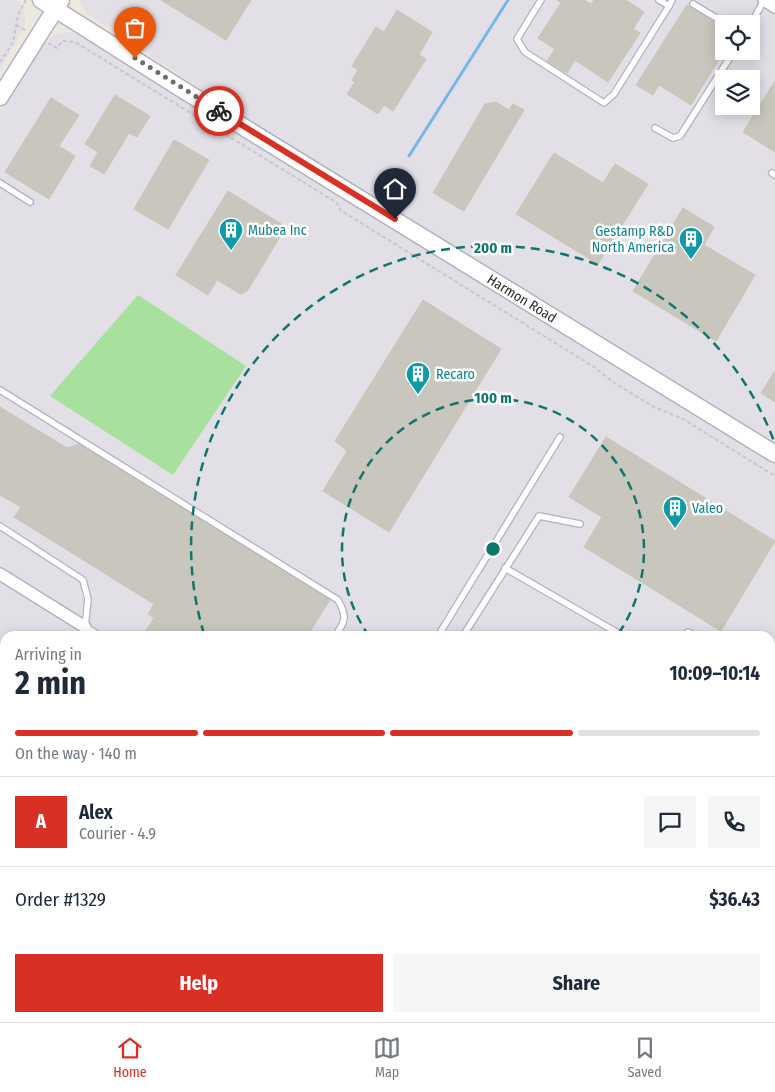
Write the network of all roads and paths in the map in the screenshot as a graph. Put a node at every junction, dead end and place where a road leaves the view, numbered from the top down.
1 (26, 0) edge
2 (41, 0) edge
3 (541, 0) edge
4 (659, 0) edge
5 (764, 0) edge
6 (670, 3) edge
7 (58, 4) edge
8 (693, 4) dead end
9 (775, 7) edge
10 (756, 15) edge
11 (715, 17) edge
12 (16, 25) junction
13 (26, 30) dead end
14 (45, 41) dead end
15 (728, 60) edge
16 (0, 62) edge
17 (0, 97) edge
18 (655, 128) dead end
19 (0, 183) edge
20 (30, 202) dead end
21 (0, 390) edge
22 (560, 437) dead end
23 (775, 454) edge
24 (775, 476) edge
25 (580, 524) dead end
26 (0, 526) edge
27 (505, 568) junction
28 (0, 574) edge
29 (85, 628) junction
30 (91, 631) edge
31 (339, 631) edge
32 (441, 631) edge
33 (466, 631) edge
34 (614, 631) edge

1 - 12 path
2 - 7 street, Harmon Road
3 - 6 lane
4 - 6 lane
5 - 9 street
5 - 10 lane
7 - 17 street
7 - 23 street, Harmon Road
8 - 11 lane
12 - 13 path
12 - 16 path
14 - 24 path
15 - 18 lane
19 - 20 lane
21 - 31 lane
22 - 32 lane
25 - 27 lane
26 - 29 lane
27 - 33 lane
27 - 34 lane
28 - 29 street
29 - 30 lane

